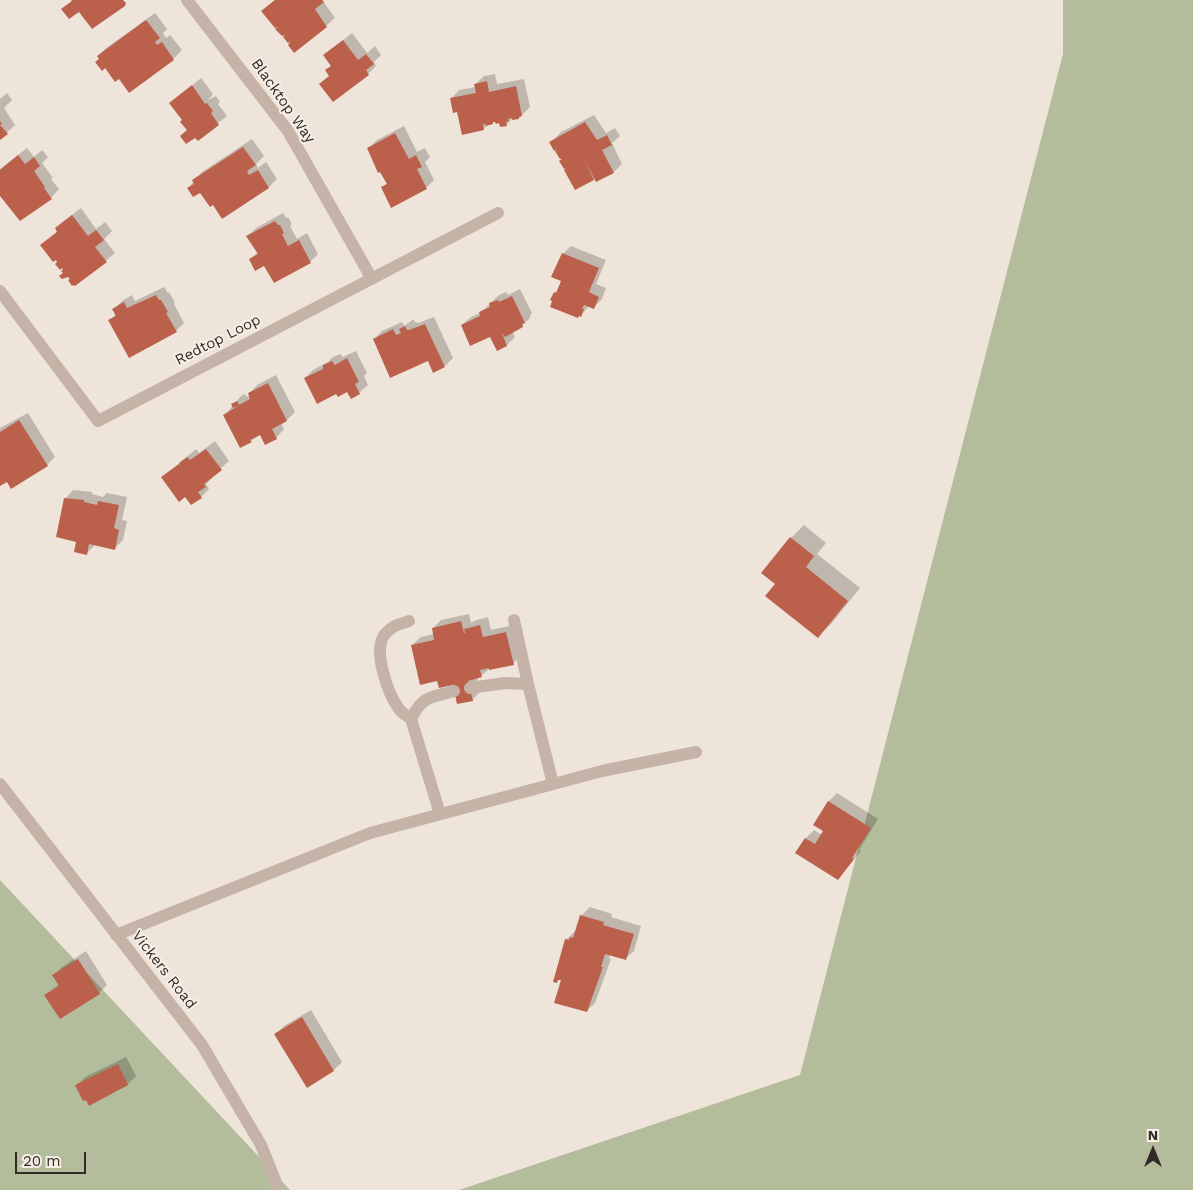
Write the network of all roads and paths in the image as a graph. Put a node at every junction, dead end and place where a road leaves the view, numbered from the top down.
1 (187, 0) edge
2 (498, 214) dead end
3 (372, 279) junction
4 (0, 292) edge
5 (514, 620) dead end
6 (409, 621) dead end
7 (528, 684) junction
8 (470, 688) dead end
9 (454, 691) dead end
10 (411, 719) junction
11 (696, 752) dead end
12 (0, 784) edge
13 (553, 784) junction
14 (440, 814) junction
15 (116, 935) junction
16 (279, 1190) edge

1 - 3 street, Blacktop Way
2 - 3 street, Redtop Loop
3 - 4 street, Redtop Loop
5 - 7 street
6 - 10 street
7 - 8 street
7 - 13 street
9 - 10 street
10 - 14 street
11 - 13 street
12 - 15 street, Vickers Road
13 - 14 street
14 - 15 street
15 - 16 street, Vickers Road

